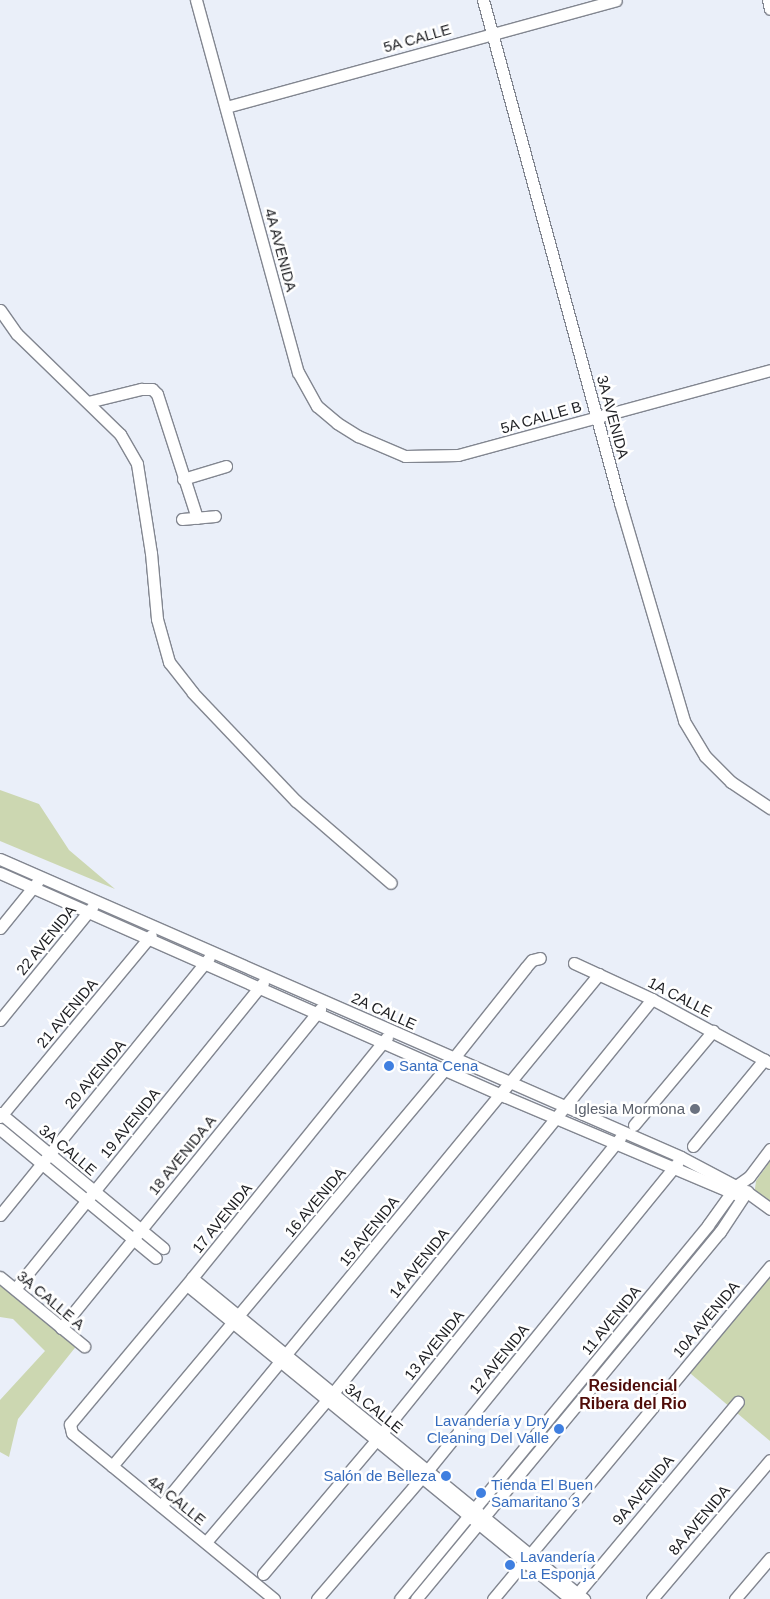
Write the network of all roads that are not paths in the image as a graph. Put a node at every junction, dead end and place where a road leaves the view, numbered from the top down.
1 (196, 0) edge
2 (483, 0) edge
3 (616, 0) edge
4 (768, 0) edge
5 (770, 9) edge
6 (492, 32) junction
7 (226, 107) junction
8 (0, 310) edge
9 (770, 370) edge
10 (88, 402) junction
11 (597, 417) junction
12 (406, 456) joint
13 (226, 466) dead end
14 (183, 479) junction
15 (215, 516) dead end
16 (197, 518) junction
17 (182, 519) dead end
18 (770, 808) edge
19 (0, 859) edge
20 (0, 872) edge
21 (37, 883) junction
22 (391, 883) dead end
23 (96, 902) junction
24 (88, 912) junction
25 (0, 928) edge
26 (157, 928) junction
27 (148, 940) junction
28 (213, 953) junction
29 (540, 958) dead end
30 (574, 963) dead end
31 (206, 964) junction
32 (599, 974) junction
33 (268, 976) junction
34 (259, 988) junction
35 (652, 999) junction
36 (326, 1002) junction
37 (316, 1013) junction
38 (0, 1020) edge
39 (392, 1030) junction
40 (713, 1030) junction
41 (383, 1043) junction
42 (454, 1057) junction
43 (767, 1062) edge
44 (445, 1070) junction
45 (509, 1082) junction
46 (500, 1094) junction
47 (564, 1106) junction
48 (1, 1115) edge
49 (554, 1118) junction
50 (634, 1125) dead end
51 (0, 1129) edge
52 (624, 1133) junction
53 (617, 1143) junction
54 (693, 1146) dead end
55 (770, 1149) edge
56 (681, 1157) junction
57 (45, 1158) junction
58 (674, 1168) junction
59 (91, 1195) junction
60 (744, 1195) junction
61 (770, 1209) edge
62 (0, 1215) edge
63 (770, 1217) edge
64 (138, 1234) junction
65 (163, 1248) dead end
66 (156, 1258) dead end
67 (770, 1266) edge
68 (0, 1277) edge
69 (189, 1282) junction
70 (15, 1289) junction
71 (236, 1320) junction
72 (61, 1328) junction
73 (84, 1346) dead end
74 (284, 1359) junction
75 (329, 1396) junction
76 (738, 1402) dead end
77 (72, 1420) joint
78 (379, 1437) junction
79 (770, 1460) edge
80 (112, 1466) junction
81 (424, 1474) junction
82 (162, 1506) junction
83 (472, 1513) junction
84 (482, 1521) junction
85 (206, 1542) junction
86 (770, 1558) edge
87 (527, 1559) junction
88 (263, 1574) dead end
89 (576, 1598) edge
90 (274, 1599) edge
91 (317, 1599) edge
92 (400, 1599) edge
93 (416, 1599) edge
94 (493, 1599) edge
95 (652, 1599) edge
96 (735, 1599) edge

1 - 7 street, 4A AVENIDA
2 - 6 street, 3A AVENIDA
3 - 6 street, 5A CALLE
4 - 5 street
6 - 7 street, 5A CALLE
6 - 11 street, 3A AVENIDA
7 - 12 street, 4A AVENIDA
8 - 10 street
9 - 11 street, 5A CALLE B
10 - 14 street
10 - 22 street
11 - 12 street, 5A CALLE B
11 - 18 street, 3A AVENIDA
13 - 14 street
14 - 16 street
15 - 16 street
16 - 17 street
19 - 21 street, 2A CALLE
20 - 21 street, 2A CALLE
21 - 23 street, 2A CALLE
21 - 24 street, 2A CALLE
21 - 25 street
23 - 24 street, 22 AVENIDA
23 - 26 street, 2A CALLE
24 - 27 street, 2A CALLE
24 - 38 street, 22 AVENIDA
26 - 27 street, 21 AVENIDA
26 - 28 street, 2A CALLE
27 - 31 street, 2A CALLE
27 - 48 street, 21 AVENIDA
28 - 31 street, 20 AVENIDA
28 - 33 street, 2A CALLE
29 - 42 street, 16 AVENIDA
30 - 32 street, 1A CALLE
31 - 34 street, 2A CALLE
31 - 57 street, 20 AVENIDA
32 - 35 street, 1A CALLE
32 - 45 street, 15 AVENIDA
33 - 34 street, 19 AVENIDA
33 - 36 street, 2A CALLE
34 - 37 street, 2A CALLE
34 - 59 street, 19 AVENIDA
35 - 40 street, 1A CALLE
35 - 47 street, 14 AVENIDA
36 - 37 street, 18 AVENIDA A
36 - 39 street, 2A CALLE
37 - 41 street, 2A CALLE
37 - 64 street, 18 AVENIDA A
39 - 41 street, 17 AVENIDA
39 - 42 street, 2A CALLE
40 - 43 street, 1A CALLE
40 - 50 street
41 - 44 street, 2A CALLE
41 - 69 street, 17 AVENIDA
42 - 44 street, 16 AVENIDA
42 - 45 street, 2A CALLE
43 - 54 street
44 - 46 street, 2A CALLE
44 - 71 street, 16 AVENIDA
45 - 46 street, 15 AVENIDA
45 - 47 street, 2A CALLE
46 - 49 street, 2A CALLE
46 - 74 street, 15 AVENIDA
47 - 49 street, 14 AVENIDA
47 - 52 street, 2A CALLE
48 - 57 street, 3A CALLE
49 - 53 street, 2A CALLE
49 - 75 street, 14 AVENIDA
51 - 57 street, 3A CALLE
52 - 53 street, 13 AVENIDA
52 - 56 street, 2A CALLE
53 - 58 street, 2A CALLE
53 - 78 street, 13 AVENIDA
55 - 60 street, 11 AVENIDA
56 - 58 street, 12 AVENIDA
56 - 60 street, 2A CALLE
57 - 59 street, 3A CALLE
57 - 62 street, 20 AVENIDA
58 - 60 street, 2A CALLE
58 - 81 street, 12 AVENIDA
59 - 64 street, 3A CALLE
59 - 70 street, 19 AVENIDA
60 - 61 street
60 - 63 street
60 - 83 street, 11 AVENIDA
60 - 84 street, 11 AVENIDA
64 - 65 street, 3A CALLE
64 - 66 street
64 - 72 street, 18 AVENIDA A
67 - 87 street, 10A AVENIDA
68 - 70 street, 3A CALLE A
69 - 71 street, 3A CALLE
69 - 77 street, 17 AVENIDA
70 - 72 street, 3A CALLE A
71 - 74 street, 3A CALLE
71 - 80 street, 16 AVENIDA
72 - 73 street, 3A CALLE A
74 - 75 street, 3A CALLE
74 - 82 street, 15 AVENIDA
75 - 78 street, 3A CALLE
75 - 85 street, 14 AVENIDA
76 - 89 street, 9A AVENIDA
77 - 80 street, 4A CALLE
78 - 81 street, 3A CALLE
78 - 88 street, 13 AVENIDA
79 - 95 street, 8A AVENIDA
80 - 82 street, 4A CALLE
81 - 83 street, 3A CALLE
81 - 91 street, 12 AVENIDA
82 - 85 street, 4A CALLE
83 - 84 street, 3A CALLE
83 - 92 street, 11 AVENIDA
84 - 87 street, 3A CALLE
84 - 93 street, 11 AVENIDA
85 - 90 street, 4A CALLE
86 - 96 street
87 - 89 street, 3A CALLE
87 - 94 street, 10A AVENIDA

